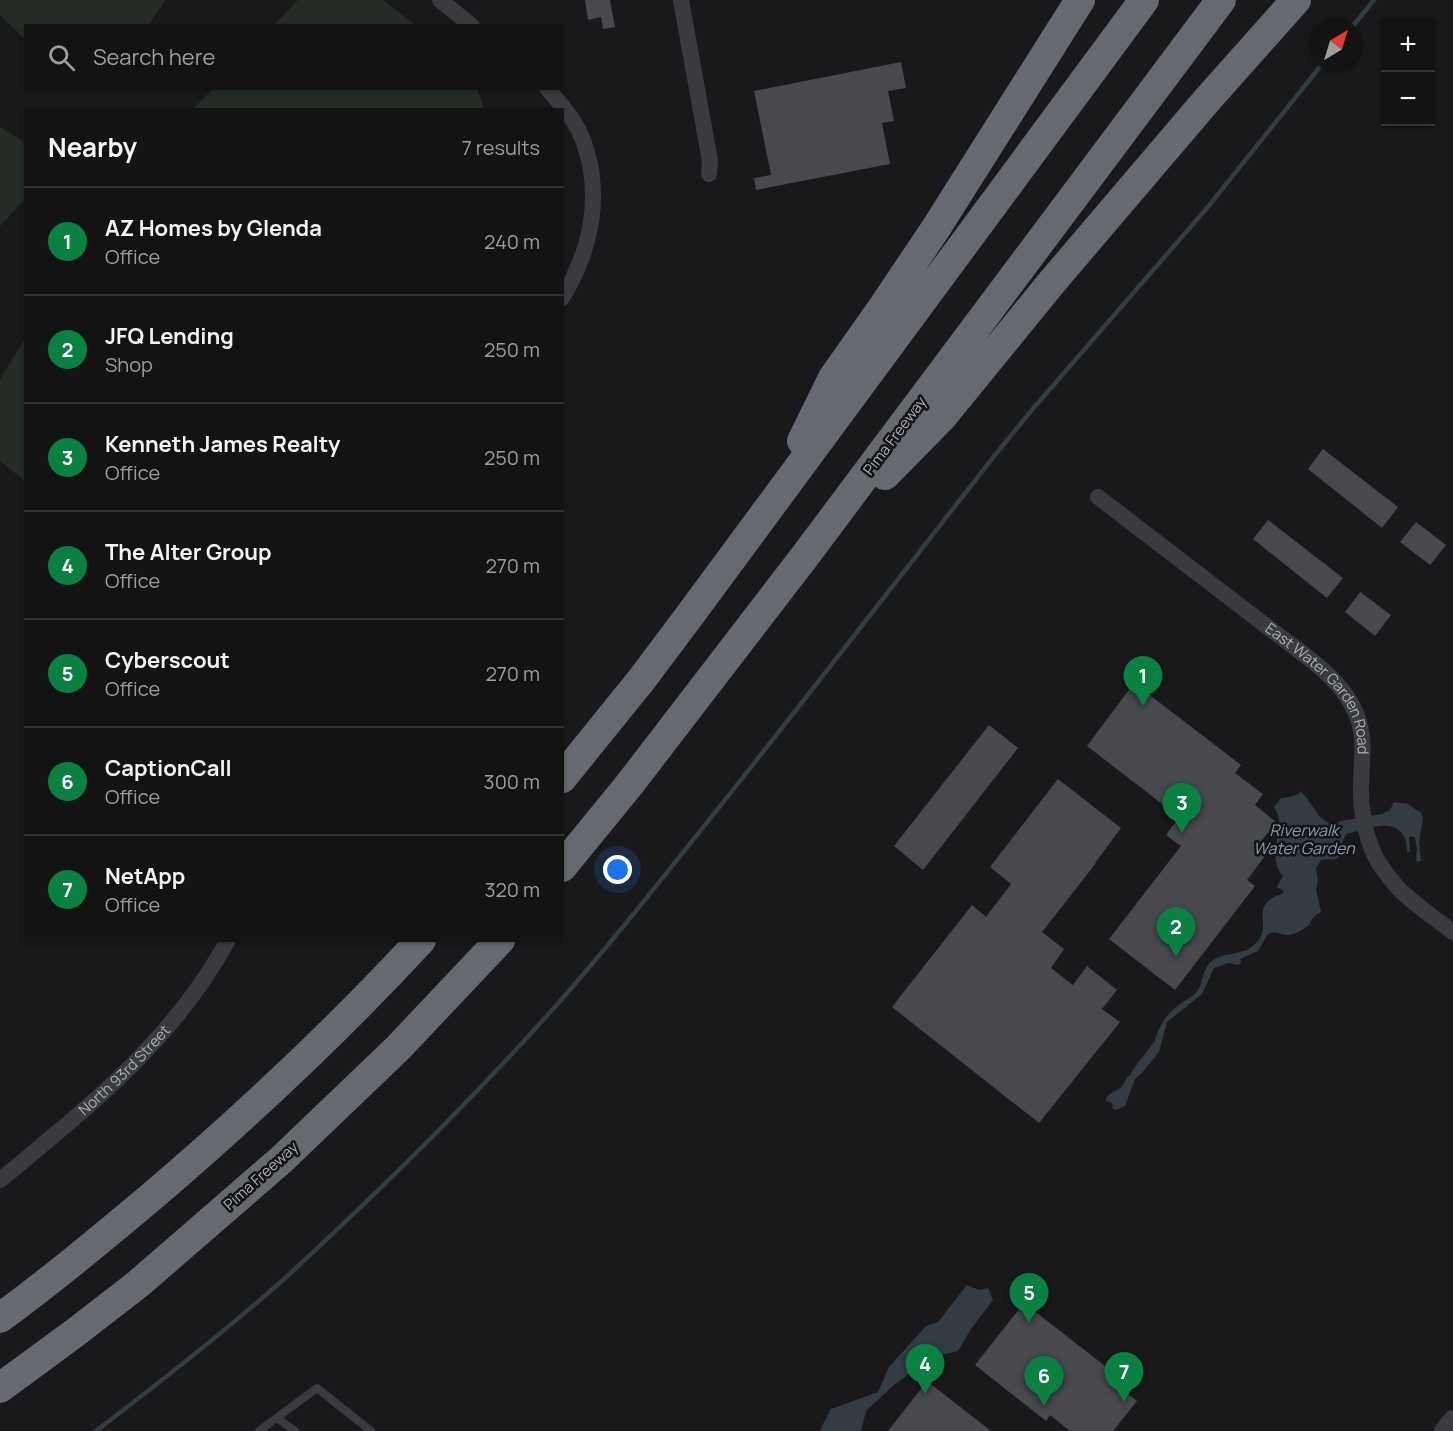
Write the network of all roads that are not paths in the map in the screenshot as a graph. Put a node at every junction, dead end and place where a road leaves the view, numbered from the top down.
1 (440, 0) edge
2 (681, 0) edge
3 (1080, 0) edge
4 (1144, 0) edge
5 (1221, 0) edge
6 (1296, 0) edge
7 (470, 24) edge
8 (549, 90) edge
9 (564, 108) edge
10 (564, 108) edge
11 (709, 174) dead end
12 (564, 294) edge
13 (1098, 497) dead end
14 (755, 528) junction
15 (805, 556) junction
16 (564, 776) edge
17 (564, 865) edge
18 (1453, 932) edge
19 (227, 942) edge
20 (419, 942) edge
21 (498, 942) edge
22 (0, 1180) edge
23 (0, 1318) edge
24 (0, 1388) edge
25 (277, 1418) junction
26 (1453, 1420) edge
27 (259, 1431) edge
28 (295, 1431) edge
29 (371, 1431) edge
30 (1444, 1431) edge

1 - 7 street
2 - 11 street
3 - 14 highway
4 - 14 highway
5 - 15 highway, Pima Freeway
6 - 15 highway
8 - 9 street
10 - 12 street
13 - 18 street, East Water Garden Road
14 - 16 highway
15 - 17 highway, Pima Freeway
19 - 22 street, North 93rd Street
20 - 23 highway
21 - 24 highway, Pima Freeway
25 - 27 lane
25 - 28 lane
25 - 29 lane
26 - 30 street

